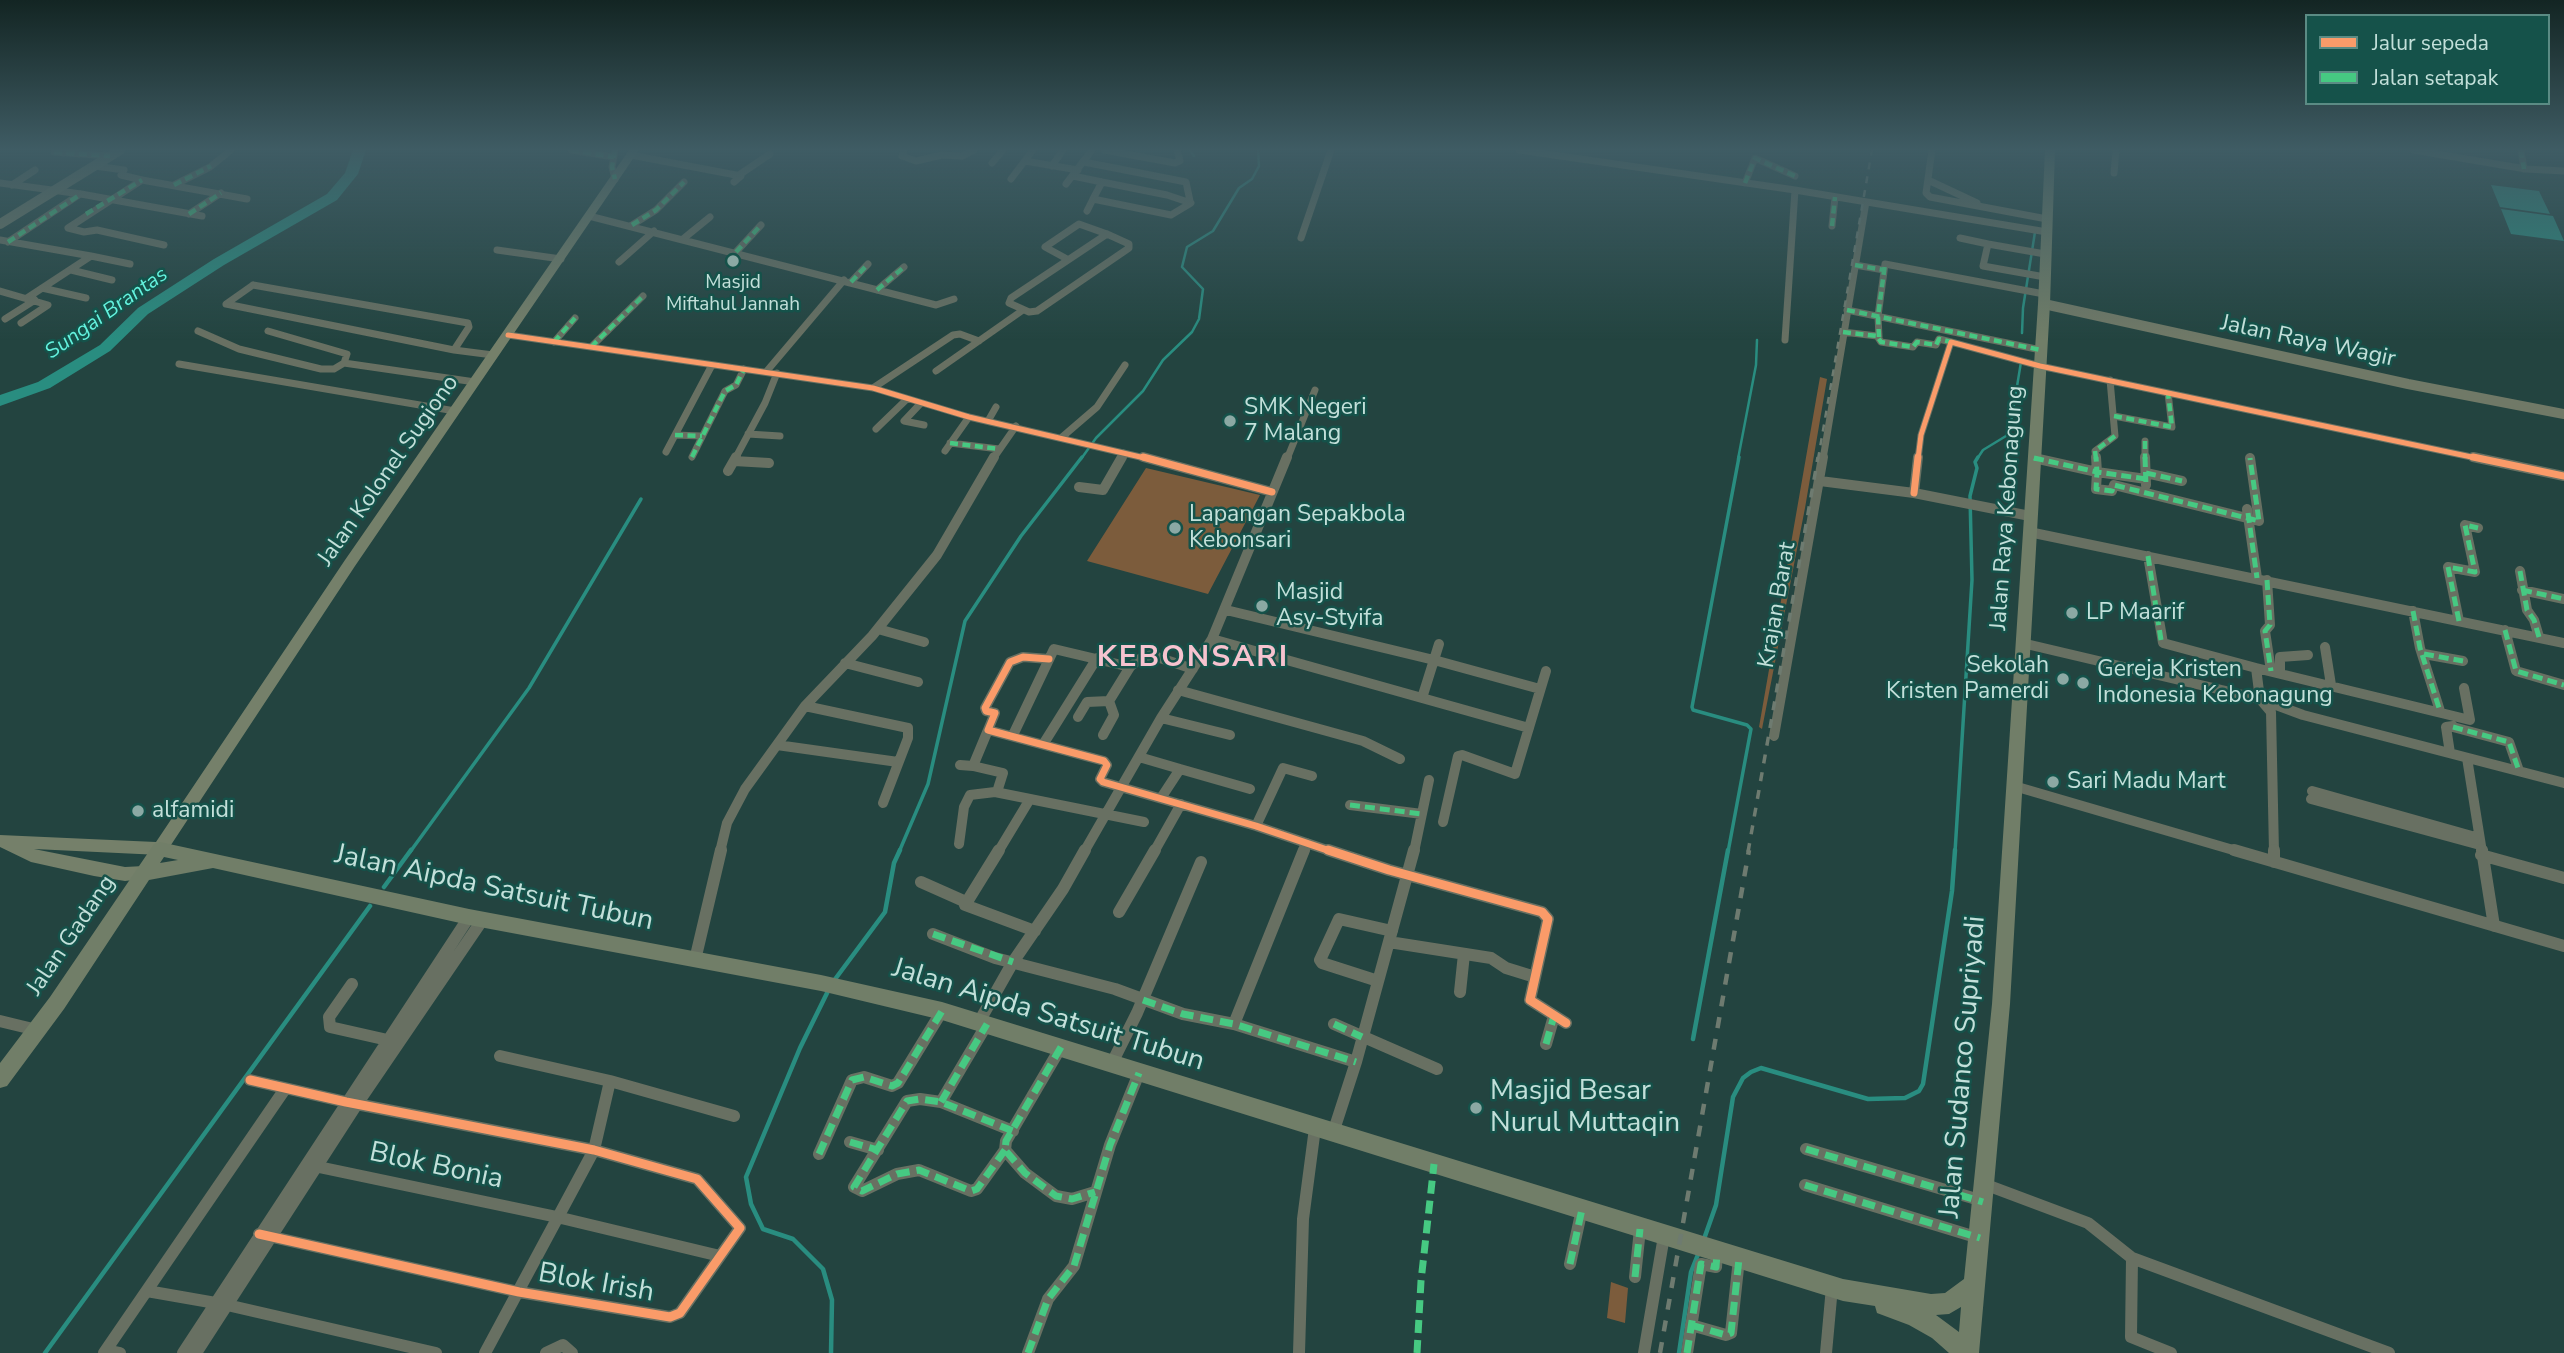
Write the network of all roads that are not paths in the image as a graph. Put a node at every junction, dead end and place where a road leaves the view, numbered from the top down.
1 (18, 213) edge
2 (50, 213) edge
3 (90, 213) edge
4 (185, 213) edge
5 (591, 213) edge
6 (648, 213) edge
7 (1309, 213) edge
8 (1793, 213) edge
9 (1833, 213) edge
10 (1864, 213) edge
11 (1950, 213) edge
12 (2004, 213) edge
13 (2048, 213) edge
14 (189, 214) joint
15 (202, 216) dead end
16 (589, 216) junction
17 (710, 217) dead end
18 (0, 224) edge
19 (632, 225) junction
20 (761, 225) dead end
21 (1832, 226) dead end
22 (2047, 226) junction
23 (654, 231) junction
24 (1107, 234) junction
25 (1301, 238) dead end
26 (683, 239) junction
27 (1960, 239) dead end
28 (4, 241) edge
29 (1988, 244) junction
30 (164, 245) dead end
31 (497, 250) dead end
32 (736, 252) junction
33 (2040, 253) junction
34 (91, 256) junction
35 (561, 259) junction
36 (1068, 259) junction
37 (620, 262) dead end
38 (130, 264) dead end
39 (868, 264) dead end
40 (1855, 265) junction
41 (1983, 266) junction
42 (904, 267) dead end
43 (71, 270) junction
44 (1884, 270) junction
45 (1977, 274) dead end
46 (2039, 276) junction
47 (112, 280) dead end
48 (847, 281) junction
49 (42, 288) junction
50 (877, 290) junction
51 (0, 291) edge
52 (643, 296) dead end
53 (2040, 297) junction
54 (31, 299) junction
55 (86, 299) dead end
56 (954, 299) dead end
57 (1023, 310) junction
58 (1847, 310) junction
59 (1878, 316) junction
60 (575, 318) dead end
61 (5, 319) dead end
62 (20, 323) dead end
63 (198, 331) dead end
64 (268, 331) dead end
65 (1843, 332) junction
66 (508, 335) junction
67 (1879, 337) junction
68 (1785, 340) dead end
69 (979, 341) junction
70 (554, 342) junction
71 (1951, 342) junction
72 (591, 347) junction
73 (455, 348) junction
74 (495, 354) junction
75 (2031, 359) junction
76 (344, 363) junction
77 (179, 364) dead end
78 (712, 365) junction
79 (1125, 365) dead end
80 (744, 369) junction
81 (936, 371) dead end
82 (765, 372) junction
83 (777, 373) junction
84 (2110, 380) junction
85 (475, 382) junction
86 (877, 389) junction
87 (1315, 390) dead end
88 (2168, 393) junction
89 (907, 399) junction
90 (921, 403) junction
91 (996, 407) dead end
92 (455, 411) junction
93 (2564, 414) edge
94 (2115, 416) junction
95 (969, 417) junction
96 (988, 421) junction
97 (924, 425) dead end
98 (1016, 426) junction
99 (876, 429) dead end
100 (748, 434) junction
101 (675, 435) junction
102 (702, 436) junction
103 (780, 436) dead end
104 (1061, 438) junction
105 (2145, 441) dead end
106 (999, 449) junction
107 (666, 452) dead end
108 (1124, 453) junction
109 (692, 457) dead end
110 (2034, 458) junction
111 (2250, 458) dead end
112 (734, 461) junction
113 (769, 463) dead end
114 (728, 471) dead end
115 (2097, 472) junction
116 (2564, 475) edge
117 (2146, 479) junction
118 (1820, 481) junction
119 (2182, 481) dead end
120 (1079, 487) dead end
121 (1272, 492) junction
122 (1914, 494) junction
123 (2248, 514) junction
124 (2029, 524) junction
125 (2478, 528) dead end
126 (2148, 556) junction
127 (2520, 571) dead end
128 (2262, 579) junction
129 (2522, 590) junction
130 (2564, 599) edge
131 (1226, 610) junction
132 (2413, 611) junction
133 (2459, 621) junction
134 (878, 629) junction
135 (2505, 630) junction
136 (2539, 638) junction
137 (1212, 639) junction
138 (925, 642) dead end
139 (2022, 643) junction
140 (2564, 643) edge
141 (1439, 644) dead end
142 (2325, 647) dead end
143 (2424, 654) junction
144 (2308, 655) dead end
145 (1097, 658) junction
146 (1049, 659) junction
147 (1434, 660) junction
148 (2463, 661) dead end
149 (845, 663) junction
150 (1130, 667) junction
151 (2256, 668) junction
152 (1192, 669) junction
153 (1546, 671) dead end
154 (2276, 672) junction
155 (918, 682) dead end
156 (2331, 685) junction
157 (2564, 685) edge
158 (2464, 688) dead end
159 (1540, 689) junction
160 (1178, 690) junction
161 (1422, 698) junction
162 (2260, 699) junction
163 (1109, 701) junction
164 (805, 706) junction
165 (2440, 710) junction
166 (2452, 715) junction
167 (1078, 717) dead end
168 (1161, 718) junction
169 (2453, 727) junction
170 (1529, 728) junction
171 (988, 730) junction
172 (1013, 735) junction
173 (1103, 735) dead end
174 (1230, 735) dead end
175 (1774, 736) dead end
176 (1044, 743) junction
177 (777, 745) junction
178 (2450, 753) junction
179 (1139, 757) junction
180 (2467, 758) junction
181 (1400, 759) dead end
182 (898, 762) junction
183 (960, 765) dead end
184 (974, 766) junction
185 (1180, 769) junction
186 (2519, 771) junction
187 (1311, 776) dead end
188 (1429, 780) dead end
189 (2564, 783) edge
190 (1122, 786) junction
191 (2014, 786) junction
192 (1250, 789) dead end
193 (997, 792) junction
194 (2312, 795) dead end
195 (1161, 798) junction
196 (1030, 799) junction
197 (883, 803) dead end
198 (1181, 804) junction
199 (1350, 805) dead end
200 (1422, 814) junction
201 (1104, 815) junction
202 (181, 818) joint
203 (1144, 822) dead end
204 (1443, 822) dead end
205 (1256, 827) junction
206 (3, 841) edge
207 (1307, 843) junction
208 (959, 844) dead end
209 (2480, 846) junction
210 (160, 849) junction
211 (213, 862) junction
212 (1201, 862) dead end
213 (2274, 862) junction
214 (144, 873) junction
215 (1407, 875) junction
216 (2564, 878) edge
217 (921, 882) dead end
218 (966, 902) junction
219 (1119, 912) dead end
220 (476, 918) junction
221 (2494, 926) junction
222 (1035, 931) junction
223 (933, 934) dead end
224 (1390, 936) junction
225 (2564, 946) edge
226 (1464, 954) junction
227 (695, 960) junction
228 (1013, 962) junction
229 (1535, 977) junction
230 (1378, 981) junction
231 (352, 984) dead end
232 (1460, 992) dead end
233 (1143, 1000) junction
234 (942, 1011) junction
235 (1554, 1016) junction
236 (0, 1021) edge
237 (983, 1023) junction
238 (1566, 1023) dead end
239 (1234, 1024) junction
240 (1334, 1024) dead end
241 (37, 1030) junction
242 (1362, 1037) junction
243 (393, 1041) junction
244 (1546, 1044) dead end
245 (1061, 1047) junction
246 (500, 1056) dead end
247 (1356, 1062) junction
248 (1112, 1063) junction
249 (1437, 1069) dead end
250 (1139, 1073) junction
251 (0, 1079) edge
252 (250, 1080) dead end
253 (610, 1081) junction
254 (285, 1089) junction
255 (941, 1102) junction
256 (352, 1103) junction
257 (734, 1116) dead end
258 (1324, 1130) junction
259 (1013, 1131) junction
260 (850, 1142) dead end
261 (1806, 1149) dead end
262 (594, 1150) junction
263 (878, 1150) junction
264 (1005, 1150) junction
265 (819, 1154) dead end
266 (311, 1166) junction
267 (1804, 1185) dead end
268 (1095, 1192) junction
269 (1984, 1193) junction
270 (1582, 1209) junction
271 (557, 1217) junction
272 (1640, 1229) junction
273 (266, 1235) junction
274 (1664, 1236) junction
275 (1980, 1238) junction
276 (1711, 1251) junction
277 (720, 1256) junction
278 (2132, 1258) junction
279 (1740, 1259) junction
280 (1570, 1264) dead end
281 (1634, 1277) dead end
282 (1973, 1286) junction
283 (1841, 1289) junction
284 (147, 1291) junction
285 (519, 1292) junction
286 (221, 1303) junction
287 (1691, 1325) junction
288 (110, 1352) edge
289 (183, 1353) edge
290 (196, 1353) edge
291 (436, 1353) edge
292 (485, 1353) edge
293 (546, 1353) edge
294 (572, 1353) edge
295 (1028, 1353) edge
296 (1299, 1353) edge
297 (1644, 1353) edge
298 (1687, 1353) edge
299 (1826, 1353) edge
300 (1967, 1353) edge
301 (2171, 1353) edge
302 (2389, 1353) edge

1 - 18 main road
2 - 28 street
3 - 30 street
4 - 14 street
5 - 16 main road, Jalan Kolonel Sugiono
6 - 19 street
7 - 25 street
8 - 68 street
9 - 21 street
10 - 40 street, Krajan Barat
11 - 22 street
12 - 22 street
13 - 22 highway, Jalan Raya Kebonagung
14 - 15 street
16 - 19 street
16 - 35 main road, Jalan Kolonel Sugiono
17 - 26 street
19 - 23 street
20 - 32 street
22 - 33 highway, Jalan Raya Kebonagung
23 - 26 street
23 - 37 street
24 - 36 street
24 - 36 street
24 - 57 street
26 - 32 street
27 - 29 street
28 - 34 street
29 - 33 street
29 - 41 street
31 - 35 street
32 - 48 street
33 - 46 highway, Jalan Raya Kebonagung
34 - 38 street
34 - 43 street
35 - 66 main road, Jalan Kolonel Sugiono
36 - 57 street
39 - 48 street
40 - 44 street
40 - 58 street, Krajan Barat
41 - 45 street
41 - 46 street
42 - 50 street
43 - 47 street
43 - 49 street
44 - 53 street
44 - 59 street
46 - 53 highway, Jalan Raya Kebonagung
48 - 50 street
48 - 82 street
49 - 54 street
49 - 55 street
50 - 56 street
51 - 54 street
52 - 72 street
53 - 75 highway, Jalan Raya Kebonagung
53 - 93 main road, Jalan Raya Wagir
54 - 61 street
54 - 62 street
57 - 69 street
58 - 59 street
58 - 65 street, Krajan Barat
59 - 67 street
59 - 75 street
60 - 70 street
63 - 76 street
64 - 76 street
65 - 67 street
65 - 118 street, Krajan Barat
66 - 70 street
66 - 74 main road, Jalan Kolonel Sugiono
67 - 71 street
69 - 81 street
69 - 86 street
70 - 72 street
71 - 75 street
71 - 122 street
72 - 78 street
73 - 73 street
73 - 74 street
74 - 85 main road, Jalan Kolonel Sugiono
75 - 84 street
75 - 110 highway, Jalan Raya Kebonagung
76 - 85 street
77 - 92 street
78 - 80 street
78 - 101 street
79 - 104 street
80 - 82 street
80 - 102 street
82 - 83 street
83 - 86 street
83 - 100 street
84 - 88 street
84 - 94 street
85 - 92 main road, Jalan Kolonel Sugiono
86 - 89 street
87 - 121 street
88 - 94 street
88 - 116 street
89 - 90 street
89 - 99 street
90 - 95 street
90 - 97 street
91 - 96 street
92 - 202 main road, Jalan Kolonel Sugiono
94 - 115 street
95 - 96 street
95 - 106 street
96 - 98 street
98 - 104 street
98 - 106 street
100 - 103 street
100 - 112 street
101 - 102 street
101 - 107 street
102 - 109 street
104 - 108 street
105 - 117 street
106 - 134 street
108 - 120 street
108 - 121 street
110 - 115 street
110 - 124 highway, Jalan Raya Kebonagung
111 - 123 street
112 - 113 street
112 - 114 street
115 - 117 street
115 - 123 street
117 - 119 street
118 - 122 street
118 - 175 street, Krajan Barat
121 - 131 street
122 - 124 street
123 - 128 street
124 - 126 street
124 - 139 highway, Jalan Raya Kebonagung
125 - 133 street
126 - 128 street
126 - 151 street
127 - 129 street
128 - 132 street
128 - 154 street
129 - 130 street
129 - 136 street
131 - 137 street
131 - 147 street
132 - 133 street
132 - 143 street
133 - 135 street
134 - 138 street
134 - 149 street
135 - 136 street
135 - 157 street
136 - 140 street
137 - 152 street
137 - 161 street
139 - 162 street
139 - 191 highway, Jalan Raya Kebonagung
141 - 147 street
142 - 156 street
143 - 148 street
143 - 165 street
144 - 154 street
145 - 146 street
145 - 150 street
145 - 176 street
146 - 171 street
146 - 172 street
147 - 159 street
147 - 161 street
149 - 155 street
149 - 164 street
150 - 152 street
150 - 163 street
151 - 154 street
151 - 162 street
152 - 160 street
153 - 159 street
154 - 156 street
156 - 165 street
158 - 166 street
159 - 170 street
160 - 168 street
160 - 181 street
161 - 170 street
162 - 178 street
162 - 213 street
163 - 167 street
163 - 173 street
164 - 177 street
164 - 182 street
165 - 166 street
166 - 169 street
168 - 174 street
168 - 179 street
169 - 178 street
169 - 186 street
170 - 204 street
171 - 172 street
171 - 184 street
172 - 176 street
176 - 190 street
177 - 182 street
177 - 227 street
178 - 180 street
179 - 185 street
179 - 190 street
180 - 186 street
180 - 209 street
182 - 197 street
183 - 184 street
184 - 193 street
185 - 192 street
185 - 195 street
186 - 189 street
187 - 205 street
188 - 200 street
190 - 195 street
190 - 201 street
191 - 213 street
191 - 269 highway, Jalan Sudanco Supriyadi
193 - 196 street
193 - 208 street
194 - 209 street
195 - 198 street
196 - 201 street
196 - 218 street
198 - 205 street
198 - 219 street
199 - 200 street
200 - 215 street
201 - 203 street
201 - 222 street
202 - 210 main road, Jalan Gadang
205 - 207 street
206 - 210 main road
206 - 214 main road
207 - 215 street
207 - 239 street
209 - 216 street
209 - 221 street
210 - 211 highway, Jalan Aipda Satsuit Tubun
210 - 214 highway, Jalan Gadang
211 - 214 highway, Jalan Aipda Satsuit Tubun
211 - 220 highway, Jalan Aipda Satsuit Tubun
212 - 233 street
213 - 221 street
214 - 241 highway, Jalan Gadang
215 - 224 street
215 - 229 street
217 - 218 street
218 - 222 street
220 - 227 highway, Jalan Aipda Satsuit Tubun
220 - 243 street
221 - 225 street
222 - 228 street
223 - 228 street
224 - 226 street
224 - 230 street
224 - 230 street
226 - 229 street
226 - 232 street
227 - 234 highway, Jalan Aipda Satsuit Tubun
228 - 233 street
228 - 237 street
229 - 235 street
230 - 242 street
231 - 243 street
233 - 239 street
233 - 248 street
234 - 237 highway, Jalan Aipda Satsuit Tubun
234 - 265 street
235 - 238 street
235 - 244 street
236 - 241 street
237 - 245 highway, Jalan Aipda Satsuit Tubun
237 - 255 street
239 - 247 street
240 - 242 street
241 - 251 highway, Jalan Gadang
242 - 247 street
242 - 249 street
243 - 256 street
245 - 248 highway, Jalan Aipda Satsuit Tubun
245 - 259 street
246 - 253 street
247 - 258 street
248 - 250 highway, Jalan Aipda Satsuit Tubun
250 - 258 highway, Jalan Aipda Satsuit Tubun
250 - 268 street
252 - 254 street
253 - 257 street
253 - 262 street
254 - 256 street
254 - 284 street
255 - 259 street
255 - 263 street
256 - 262 street
256 - 266 street
258 - 270 highway, Jalan Aipda Satsuit Tubun
258 - 296 street
259 - 264 street
260 - 263 street
261 - 269 street
262 - 271 street
262 - 277 street
263 - 264 street
264 - 268 street
266 - 271 street, Blok Bonia
266 - 273 street
267 - 275 street
268 - 295 street
269 - 275 highway, Jalan Sudanco Supriyadi
269 - 278 street
270 - 272 highway, Jalan Aipda Satsuit Tubun
270 - 280 street
271 - 277 street, Blok Bonia
271 - 285 street
272 - 274 highway, Jalan Aipda Satsuit Tubun
272 - 281 street
273 - 285 street
273 - 286 street
274 - 276 highway, Jalan Aipda Satsuit Tubun
274 - 297 street
275 - 282 highway, Jalan Sudanco Supriyadi
276 - 279 highway, Jalan Aipda Satsuit Tubun
276 - 287 street
277 - 285 street, Blok Irish
278 - 301 street
278 - 302 street
279 - 283 highway, Jalan Aipda Satsuit Tubun
279 - 287 street
282 - 283 highway, Jalan Aipda Satsuit Tubun
282 - 300 highway, Jalan Sudanco Supriyadi
283 - 299 street
283 - 300 highway, Jalan Aipda Satsuit Tubun
284 - 286 street
284 - 288 street
285 - 292 street
286 - 289 street
286 - 290 street
286 - 291 street
287 - 298 street
293 - 294 street

